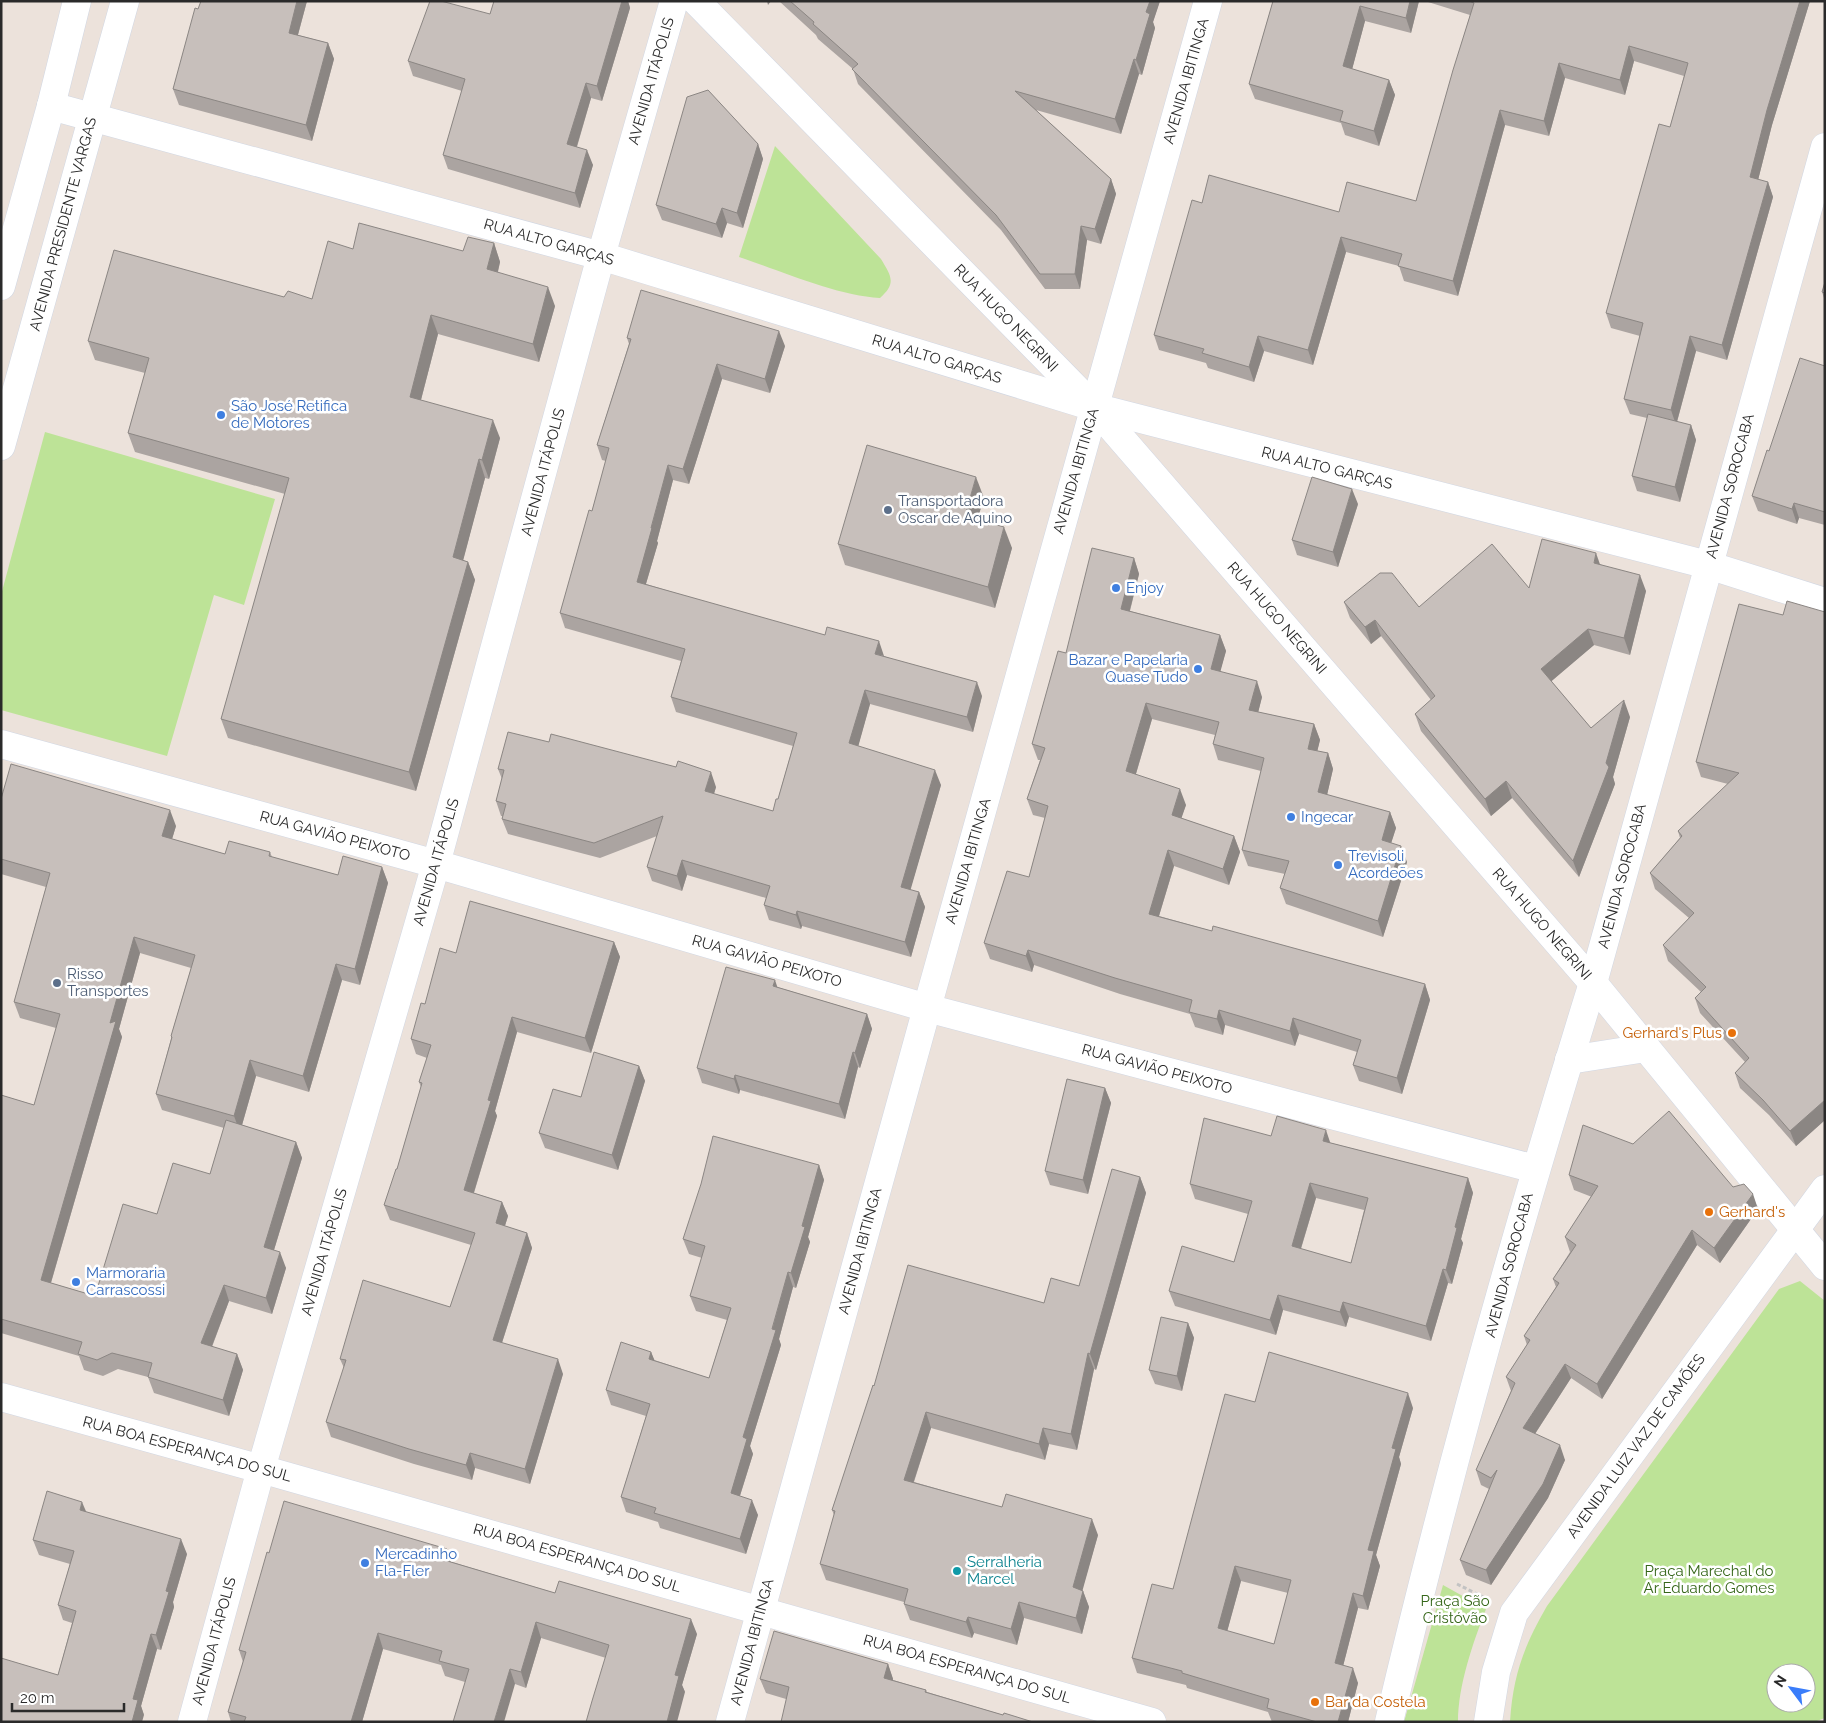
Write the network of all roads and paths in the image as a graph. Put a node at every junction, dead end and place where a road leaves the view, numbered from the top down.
1 (76, 1) edge
2 (125, 1) edge
3 (674, 1) edge
4 (696, 1) edge
5 (1208, 1) edge
6 (51, 106) junction
7 (92, 116) junction
8 (1825, 147) edge
9 (601, 256) junction
10 (1, 286) edge
11 (1094, 407) junction
12 (1, 446) edge
13 (1708, 565) junction
14 (1825, 602) edge
15 (1, 744) edge
16 (436, 864) junction
17 (1593, 983) junction
18 (927, 1008) junction
19 (1646, 1048) junction
20 (1568, 1060) junction
21 (1535, 1169) junction
22 (1825, 1189) edge
23 (1795, 1230) junction
24 (1825, 1266) edge
25 (1, 1397) edge
26 (261, 1469) junction
27 (1426, 1568) junction
28 (761, 1610) junction
29 (1514, 1613) junction
30 (192, 1722) edge
31 (730, 1722) edge
32 (1152, 1722) edge
33 (1389, 1722) edge
34 (1488, 1722) edge

1 - 6 street
2 - 7 street, AVENIDA PRESIDENTE VARGAS
3 - 9 street, AVENIDA ITÁPOLIS
4 - 11 street, RUA HUGO NEGRINI
5 - 11 street, AVENIDA IBITINGA
6 - 7 street, RUA ALTO GARÇAS
6 - 10 street
7 - 9 street, RUA ALTO GARÇAS
7 - 12 street, AVENIDA PRESIDENTE VARGAS
8 - 13 street, AVENIDA SOROCABA
9 - 11 street, RUA ALTO GARÇAS
9 - 16 street, AVENIDA ITÁPOLIS
11 - 13 street, RUA ALTO GARÇAS
11 - 17 street, RUA HUGO NEGRINI
11 - 18 street, AVENIDA IBITINGA
13 - 14 street, RUA ALTO GARÇAS
13 - 17 street, AVENIDA SOROCABA
15 - 16 street, RUA GAVIÃO PEIXOTO
16 - 18 street, RUA GAVIÃO PEIXOTO
16 - 26 street, AVENIDA ITÁPOLIS
17 - 19 street, RUA HUGO NEGRINI
17 - 20 street, AVENIDA SOROCABA
18 - 21 street, RUA GAVIÃO PEIXOTO
18 - 28 street, AVENIDA IBITINGA
19 - 20 street
19 - 23 street, RUA HUGO NEGRINI
20 - 21 street, AVENIDA SOROCABA
21 - 27 street, AVENIDA SOROCABA
22 - 23 street, AVENIDA LUIZ VAZ DE CAMÕES
23 - 24 street, RUA HUGO NEGRINI
23 - 29 street, AVENIDA LUIZ VAZ DE CAMÕES
25 - 26 street, RUA BOA ESPERANÇA DO SUL
26 - 28 street, RUA BOA ESPERANÇA DO SUL
26 - 30 street, AVENIDA ITÁPOLIS
27 - 29 path
27 - 33 street, AVENIDA SOROCABA
28 - 31 street, AVENIDA IBITINGA
28 - 32 street, RUA BOA ESPERANÇA DO SUL
29 - 34 street, AVENIDA LUIZ VAZ DE CAMÕES

